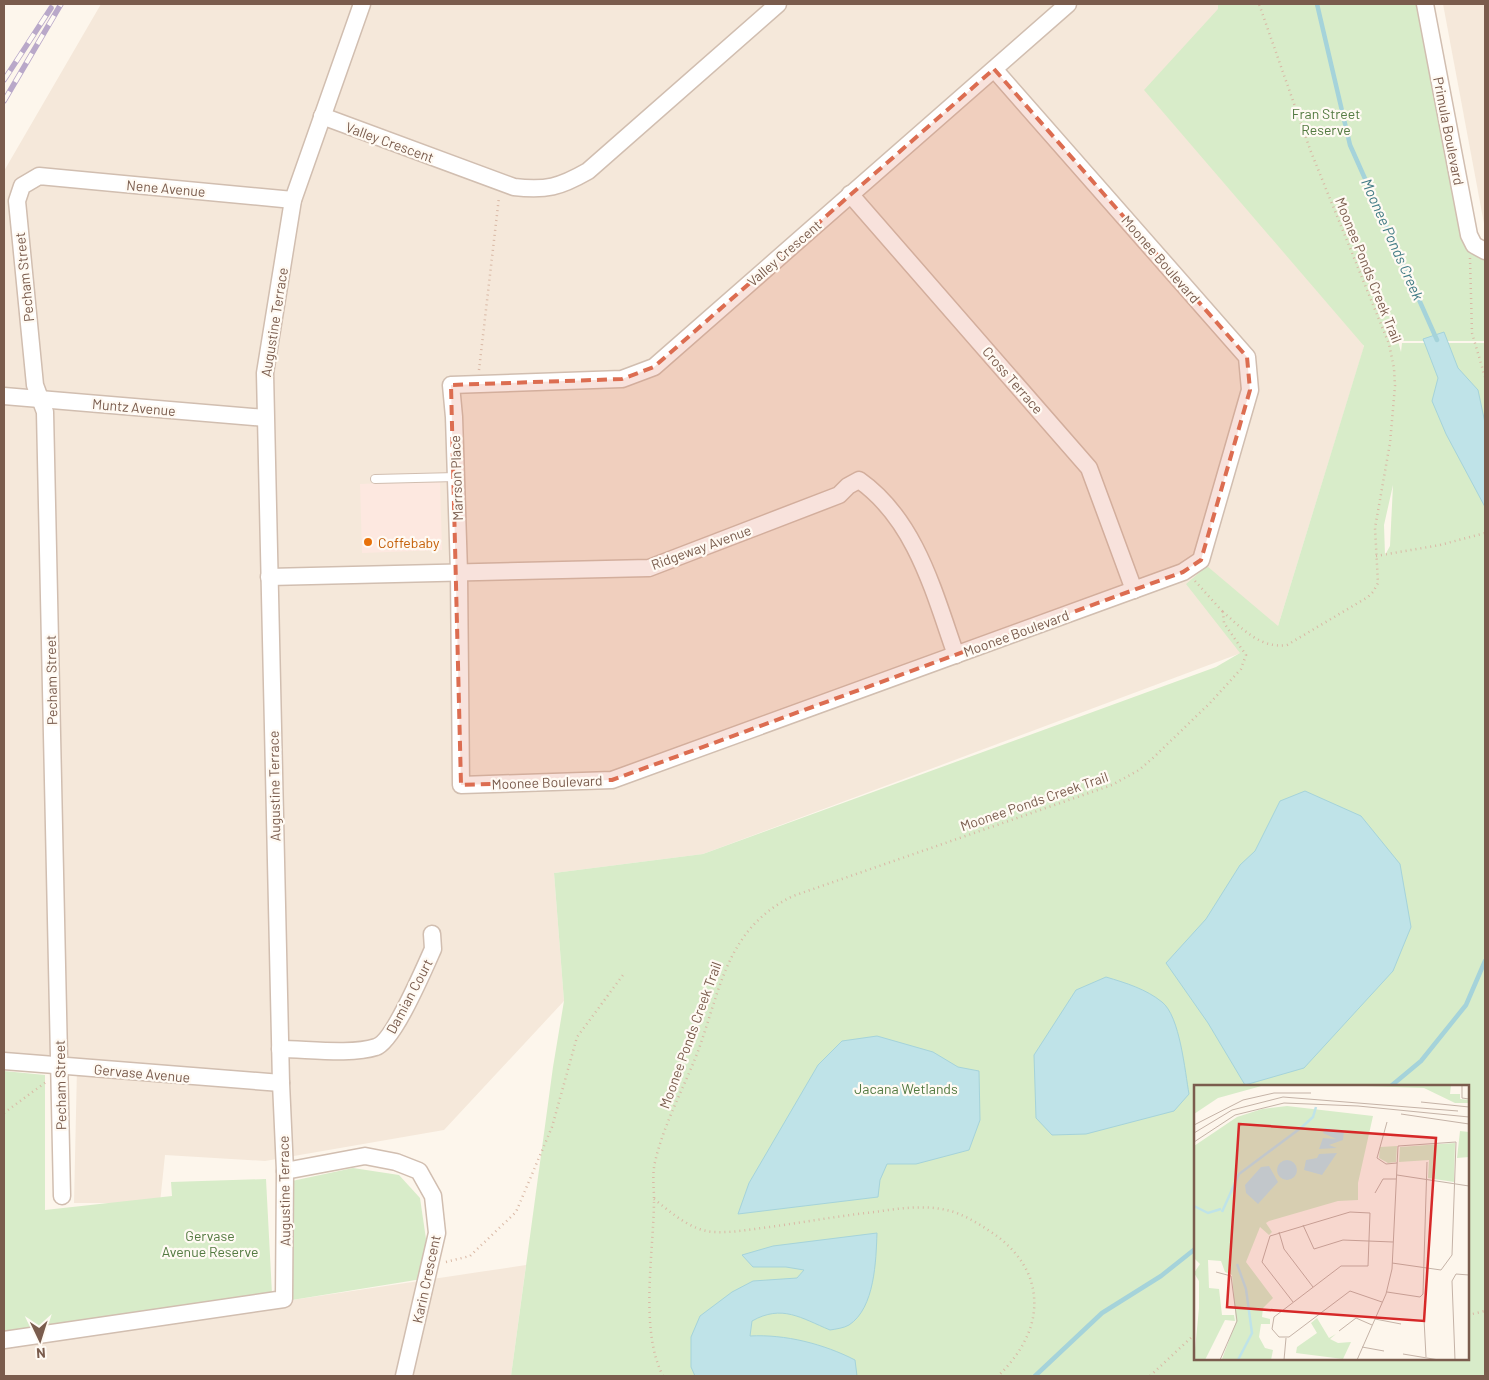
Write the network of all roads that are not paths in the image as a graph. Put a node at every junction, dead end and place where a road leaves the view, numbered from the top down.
1 (362, 4) edge
2 (778, 4) edge
3 (1068, 4) edge
4 (1425, 4) edge
5 (994, 69) junction
6 (322, 116) junction
7 (39, 176) joint
8 (850, 194) junction
9 (294, 200) junction
10 (1480, 248) edge
11 (451, 385) joint
12 (4, 396) edge
13 (40, 398) junction
14 (265, 418) junction
15 (456, 477) junction
16 (374, 480) dead end
17 (459, 572) junction
18 (269, 577) junction
19 (1134, 590) junction
20 (956, 655) junction
21 (432, 934) dead end
22 (280, 1049) junction
23 (4, 1062) edge
24 (60, 1066) junction
25 (280, 1084) junction
26 (285, 1171) junction
27 (62, 1196) dead end
28 (4, 1340) edge
29 (404, 1376) edge

1 - 6 street, Augustine Terrace
2 - 6 street, Valley Crescent
3 - 5 street, Valley Crescent
4 - 10 street, Primula Boulevard
5 - 8 street, Valley Crescent
5 - 19 street, Moonee Boulevard
6 - 9 street, Augustine Terrace
7 - 9 street, Nene Avenue
7 - 13 street, Pecham Street
8 - 11 street, Valley Crescent
8 - 19 street, Cross Terrace
9 - 14 street, Augustine Terrace
11 - 15 street, Marrson Place
12 - 13 street, Muntz Avenue
13 - 14 street, Muntz Avenue
13 - 24 street, Pecham Street
14 - 18 street, Augustine Terrace
15 - 16 lane
15 - 17 street, Marrson Place
17 - 18 street, Ridgeway Avenue
17 - 20 street, Ridgeway Avenue
17 - 20 street, Moonee Boulevard
18 - 22 street, Augustine Terrace
19 - 20 street, Moonee Boulevard
21 - 22 street, Damian Court
22 - 25 street, Augustine Terrace
23 - 24 street, Gervase Avenue
24 - 25 street, Gervase Avenue
24 - 27 street, Pecham Street
25 - 26 street, Augustine Terrace
26 - 28 street, Augustine Terrace
26 - 29 street, Karin Crescent

